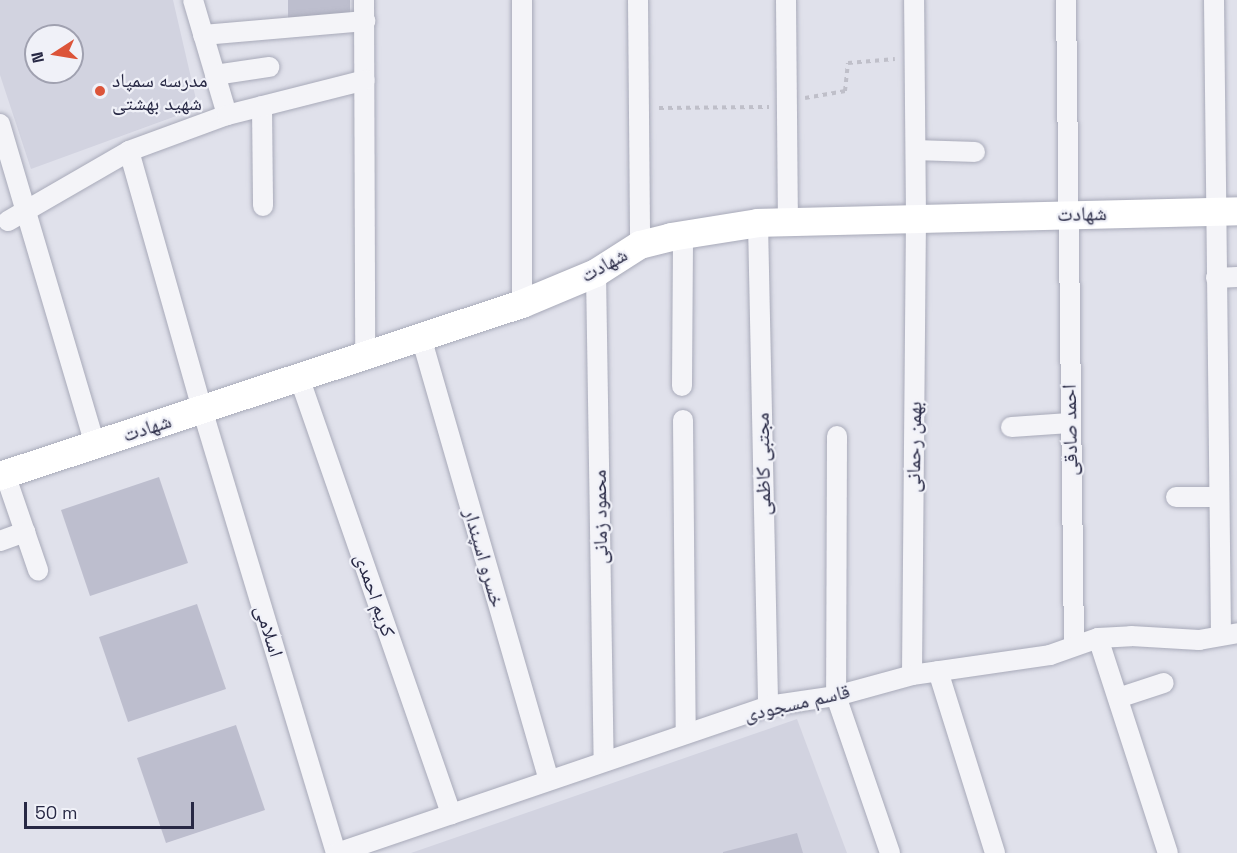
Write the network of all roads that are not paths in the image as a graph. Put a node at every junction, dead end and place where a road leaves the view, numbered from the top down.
1 (193, 0) edge
2 (364, 0) edge
3 (522, 0) edge
4 (638, 0) edge
5 (786, 0) edge
6 (914, 0) edge
7 (1066, 0) edge
8 (1214, 0) edge
9 (365, 21) junction
10 (203, 35) junction
11 (269, 67) dead end
12 (215, 75) junction
13 (365, 80) junction
14 (262, 106) junction
15 (227, 115) junction
16 (0, 124) edge
17 (916, 150) junction
18 (129, 151) junction
19 (975, 152) dead end
20 (263, 206) dead end
21 (28, 209) junction
22 (1226, 211) edge
23 (1066, 214) junction
24 (916, 219) junction
25 (788, 222) junction
26 (3, 223) edge
27 (758, 223) junction
28 (683, 235) junction
29 (640, 245) junction
30 (596, 273) junction
31 (1237, 277) edge
32 (1216, 278) junction
33 (522, 304) junction
34 (421, 337) junction
35 (365, 355) junction
36 (299, 377) junction
37 (682, 386) dead end
38 (202, 410) junction
39 (683, 420) dead end
40 (1070, 423) junction
41 (1011, 427) dead end
42 (837, 436) dead end
43 (95, 445) junction
44 (3, 475) edge
45 (1176, 497) dead end
46 (1219, 497) junction
47 (25, 532) junction
48 (0, 541) edge
49 (38, 570) dead end
50 (1229, 634) edge
51 (1098, 638) junction
52 (1074, 646) junction
53 (938, 671) junction
54 (912, 675) junction
55 (1164, 683) dead end
56 (836, 696) junction
57 (1118, 698) junction
58 (768, 706) junction
59 (686, 733) junction
60 (604, 760) junction
61 (548, 778) junction
62 (451, 814) junction
63 (1163, 851) edge
64 (337, 853) edge
65 (891, 853) edge
66 (995, 853) edge

1 - 10 street
2 - 9 street
3 - 33 street
4 - 29 street
5 - 25 street
6 - 17 street, بهمن رحمانی
7 - 23 street, احمد صادقی
8 - 22 street
9 - 10 street
9 - 13 street
10 - 12 street
11 - 12 street
12 - 15 street
13 - 14 street
13 - 35 street
14 - 15 street
14 - 20 street
15 - 18 street
16 - 21 street
17 - 19 street
17 - 24 street, بهمن رحمانی
18 - 21 street
18 - 38 street, اسلامی
21 - 26 street
21 - 43 street
22 - 23 street, شهادت
22 - 32 street
23 - 24 street, شهادت
23 - 40 street, احمد صادقی
24 - 25 street, شهادت
24 - 54 street, بهمن رحمانی
25 - 27 street, شهادت
27 - 28 street, شهادت
27 - 58 street, مجتبی کاظمی
28 - 29 street, شهادت
28 - 37 street
29 - 30 street, شهادت
30 - 33 street, شهادت
30 - 60 street, محمود زمانی
31 - 32 street
32 - 46 street
33 - 34 street, شهادت
34 - 35 street, شهادت
34 - 61 street, خسرو اسپندار
35 - 36 street, شهادت
36 - 38 street, شهادت
36 - 62 street, کریم احمدی
38 - 43 street, شهادت
38 - 64 street, اسلامی
39 - 59 street
40 - 41 street
40 - 52 street, احمد صادقی
42 - 56 street
43 - 44 street, شهادت
44 - 47 street
45 - 46 street
46 - 50 street
47 - 48 street
47 - 49 street
50 - 51 street, قاسم مسجودی
51 - 52 street, قاسم مسجودی
51 - 57 street
52 - 53 street, قاسم مسجودی
53 - 54 street, قاسم مسجودی
53 - 66 street
54 - 56 street, قاسم مسجودی
55 - 57 street
56 - 58 street, قاسم مسجودی
56 - 65 street
57 - 63 street
58 - 59 street, قاسم مسجودی
59 - 60 street, قاسم مسجودی
60 - 61 street, قاسم مسجودی
61 - 62 street, قاسم مسجودی
62 - 64 street, قاسم مسجودی

